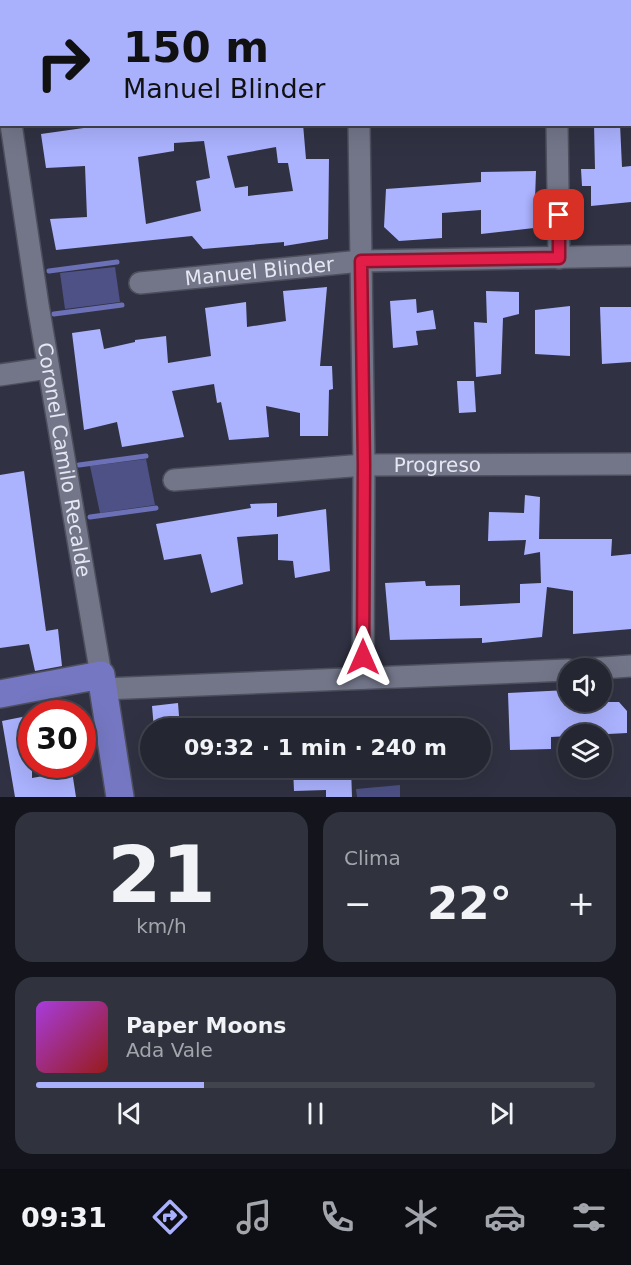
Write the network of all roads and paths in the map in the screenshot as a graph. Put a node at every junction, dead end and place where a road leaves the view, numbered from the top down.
1 (11, 126) edge
2 (359, 126) edge
3 (557, 126) edge
4 (631, 256) edge
5 (559, 258) junction
6 (361, 261) junction
7 (140, 283) dead end
8 (48, 368) junction
9 (0, 375) edge
10 (631, 464) edge
11 (364, 465) junction
12 (174, 480) dead end
13 (631, 666) edge
14 (612, 667) edge
15 (558, 670) edge
16 (363, 678) junction
17 (102, 682) junction
18 (0, 694) edge
19 (120, 797) edge

1 - 8 street, Coronel Camilo Recalde
2 - 6 street
3 - 5 street
4 - 5 street, Manuel Blinder
5 - 6 street, Manuel Blinder
6 - 7 street, Manuel Blinder
6 - 11 street
8 - 9 street
8 - 17 street, Coronel Camilo Recalde
10 - 11 street, Progreso
11 - 12 street, Progreso
11 - 16 street
13 - 14 street
15 - 16 street
16 - 17 street
17 - 18 main road
17 - 19 main road, Coronel Camilo Recalde

